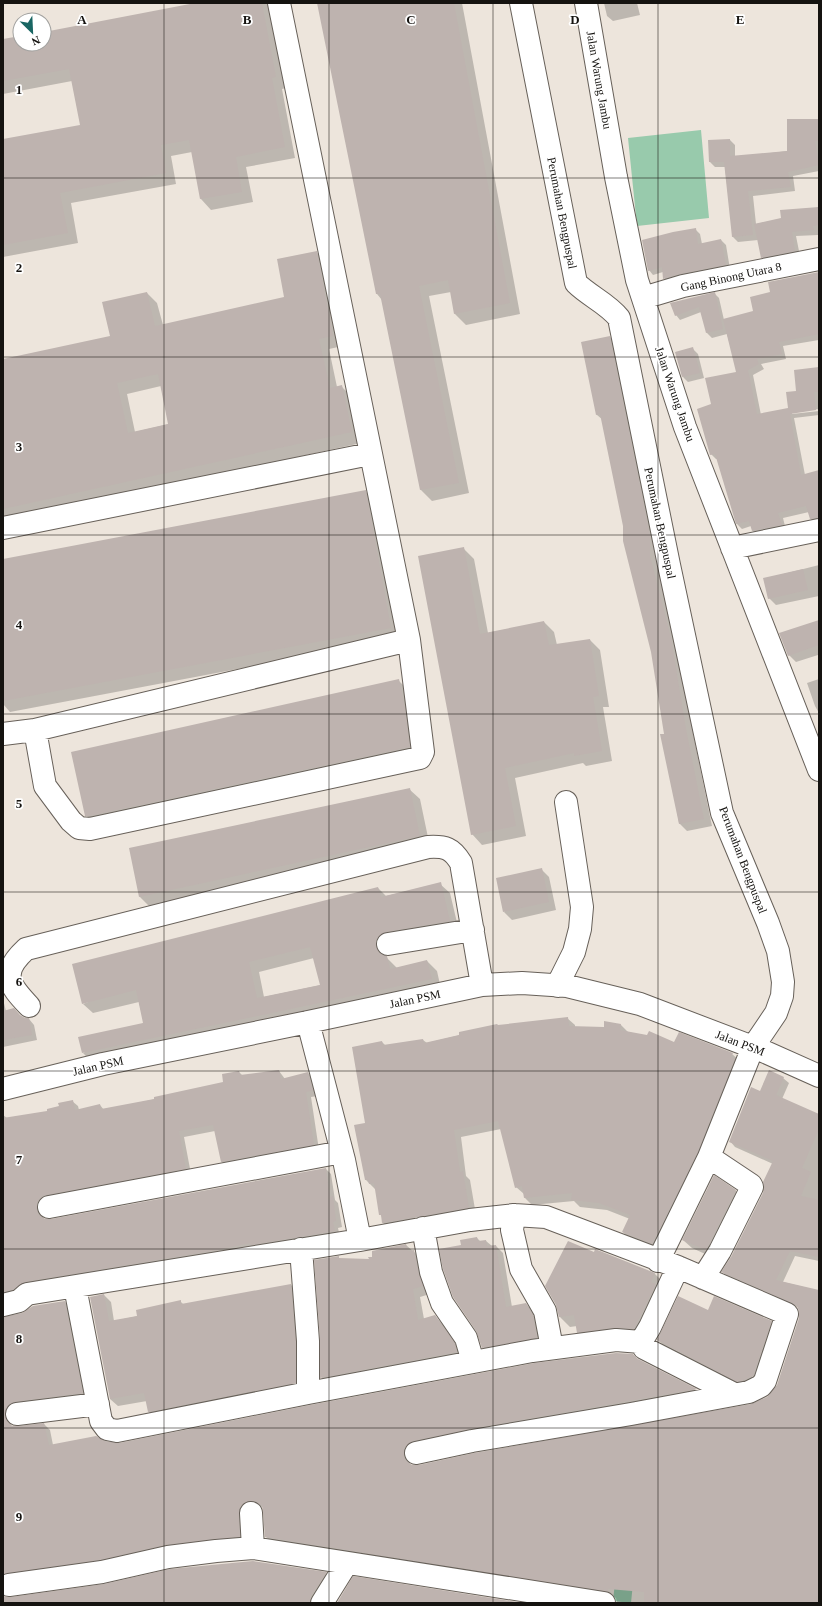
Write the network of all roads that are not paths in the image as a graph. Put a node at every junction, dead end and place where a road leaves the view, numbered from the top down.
1 (279, 3) edge
2 (521, 3) edge
3 (586, 3) edge
4 (819, 259) edge
5 (643, 298) junction
6 (370, 454) junction
7 (3, 528) edge
8 (819, 530) edge
9 (732, 548) junction
10 (410, 640) junction
11 (36, 730) junction
12 (3, 734) edge
13 (819, 770) edge
14 (566, 802) dead end
15 (473, 930) junction
16 (388, 944) dead end
17 (482, 985) junction
18 (556, 986) junction
19 (29, 1006) dead end
20 (308, 1022) junction
21 (753, 1047) junction
22 (819, 1076) edge
23 (3, 1089) edge
24 (342, 1152) junction
25 (709, 1157) junction
26 (49, 1207) dead end
27 (514, 1215) junction
28 (423, 1228) junction
29 (360, 1240) junction
30 (301, 1249) junction
31 (658, 1261) junction
32 (678, 1267) junction
33 (703, 1278) junction
34 (75, 1287) junction
35 (3, 1305) edge
36 (640, 1342) junction
37 (552, 1348) junction
38 (472, 1362) junction
39 (308, 1393) junction
40 (734, 1394) junction
41 (98, 1404) junction
42 (17, 1414) dead end
43 (416, 1453) dead end
44 (252, 1514) dead end
45 (253, 1548) junction
46 (348, 1563) junction
47 (8, 1587) edge
48 (322, 1603) edge
49 (604, 1603) edge

1 - 6 street
2 - 21 street, Perumahan Bengpuspal
3 - 5 street, Jalan Warung Jambu
4 - 5 street, Gang Binong Utara 8
5 - 9 street, Jalan Warung Jambu
6 - 7 street
6 - 10 street
8 - 9 street
9 - 13 street, Jalan Warung Jambu
10 - 11 street
10 - 11 street
11 - 12 street
14 - 18 street
15 - 16 street
15 - 17 street
15 - 19 street
17 - 18 street, Jalan PSM
17 - 20 street, Jalan PSM
18 - 21 street, Jalan PSM
20 - 23 street, Jalan PSM
20 - 24 street
21 - 22 street, Jalan PSM
21 - 25 street, Perumahan Bengpuspal
24 - 26 street
24 - 29 street
25 - 31 street, Perumahan Bengpuspal
25 - 33 street
27 - 28 street
27 - 31 street
27 - 37 street
28 - 29 street
28 - 38 street
29 - 30 street
30 - 34 street
30 - 39 street
31 - 32 street
32 - 33 street
32 - 36 street
33 - 40 street
34 - 35 street
34 - 41 street
36 - 37 street
36 - 40 street
37 - 38 street
38 - 39 street
39 - 41 street
40 - 43 street
41 - 42 street
44 - 45 street
45 - 46 street
45 - 47 street
46 - 48 street
46 - 49 street

